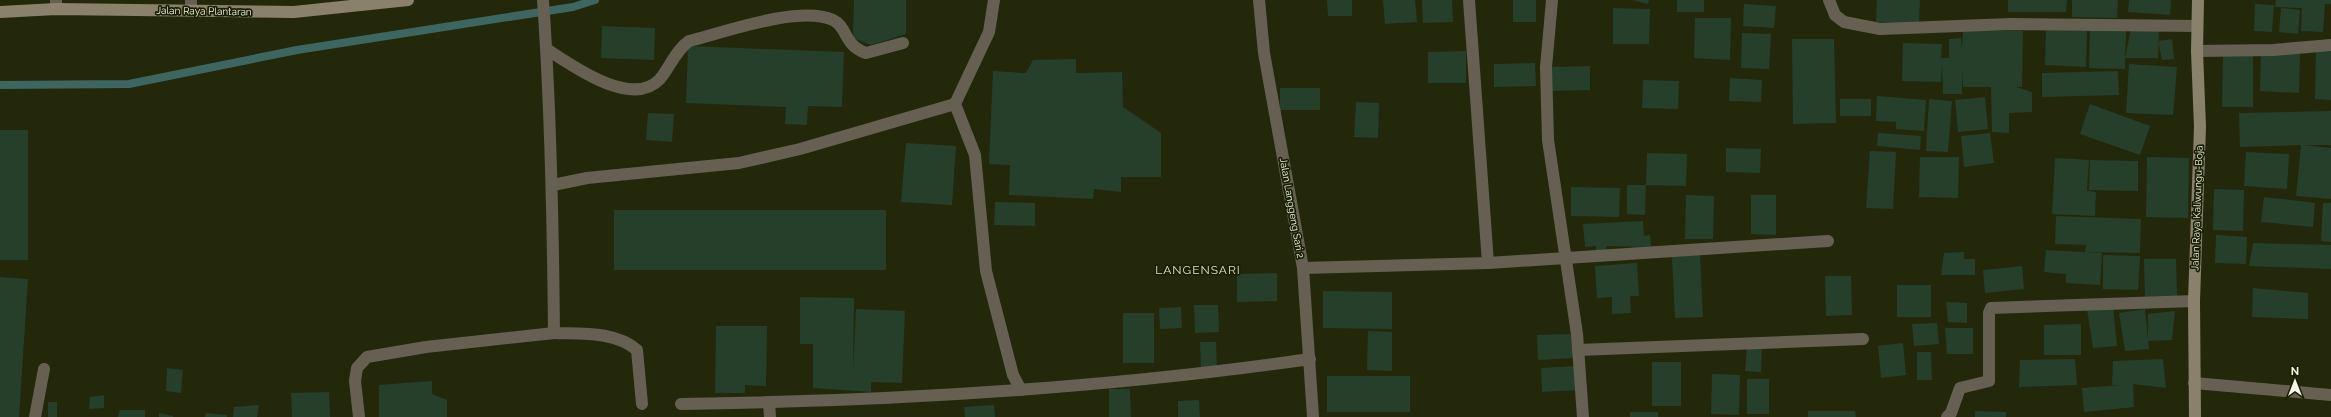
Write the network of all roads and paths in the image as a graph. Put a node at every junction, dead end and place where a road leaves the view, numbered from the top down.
1 (408, 0) edge
2 (994, 0) edge
3 (1259, 0) edge
4 (1469, 0) edge
5 (1552, 0) edge
6 (1829, 0) edge
7 (2198, 0) edge
8 (543, 2) edge
9 (56, 4) edge
10 (191, 5) edge
11 (0, 12) edge
12 (2198, 26) junction
13 (903, 44) dead end
14 (2331, 45) edge
15 (548, 50) junction
16 (2197, 51) junction
17 (955, 104) junction
18 (553, 185) junction
19 (1828, 240) dead end
20 (1566, 259) junction
21 (1488, 263) junction
22 (1303, 268) junction
23 (2194, 301) junction
24 (554, 333) junction
25 (1863, 339) dead end
26 (1578, 350) junction
27 (1310, 359) junction
28 (44, 369) dead end
29 (2194, 383) junction
30 (1021, 390) junction
31 (2331, 395) edge
32 (769, 403) junction
33 (642, 404) dead end
34 (682, 404) dead end
35 (35, 417) edge
36 (360, 417) edge
37 (770, 417) edge
38 (1313, 417) edge
39 (1584, 417) edge
40 (1947, 417) edge
41 (2195, 417) edge

1 - 10 main road, Jalan Raya Plantaran
2 - 17 street
3 - 22 street, Jalan Langgeng Sari 2
4 - 21 street
5 - 20 street
6 - 12 street
7 - 12 main road, Jalan Raya Kaliwungu-Boja
8 - 15 street
9 - 10 main road, Jalan Raya Plantaran
9 - 11 main road, Jalan Raya Plantaran
12 - 16 main road, Jalan Raya Kaliwungu-Boja
13 - 15 street
14 - 16 street
15 - 18 street
16 - 23 main road, Jalan Raya Kaliwungu-Boja
17 - 18 street
17 - 30 street
18 - 24 street
19 - 20 street
20 - 21 street
20 - 26 street
21 - 22 street
22 - 27 street, Jalan Langgeng Sari 2
23 - 29 main road, Jalan Raya Kaliwungu-Boja
23 - 40 street
24 - 33 street
24 - 36 street
25 - 26 street
26 - 39 street
27 - 30 street
27 - 38 street, Jalan Langgeng Sari 2
28 - 35 street
29 - 31 street
29 - 41 main road, Jalan Raya Kaliwungu-Boja
30 - 32 street
32 - 34 street
32 - 37 street

